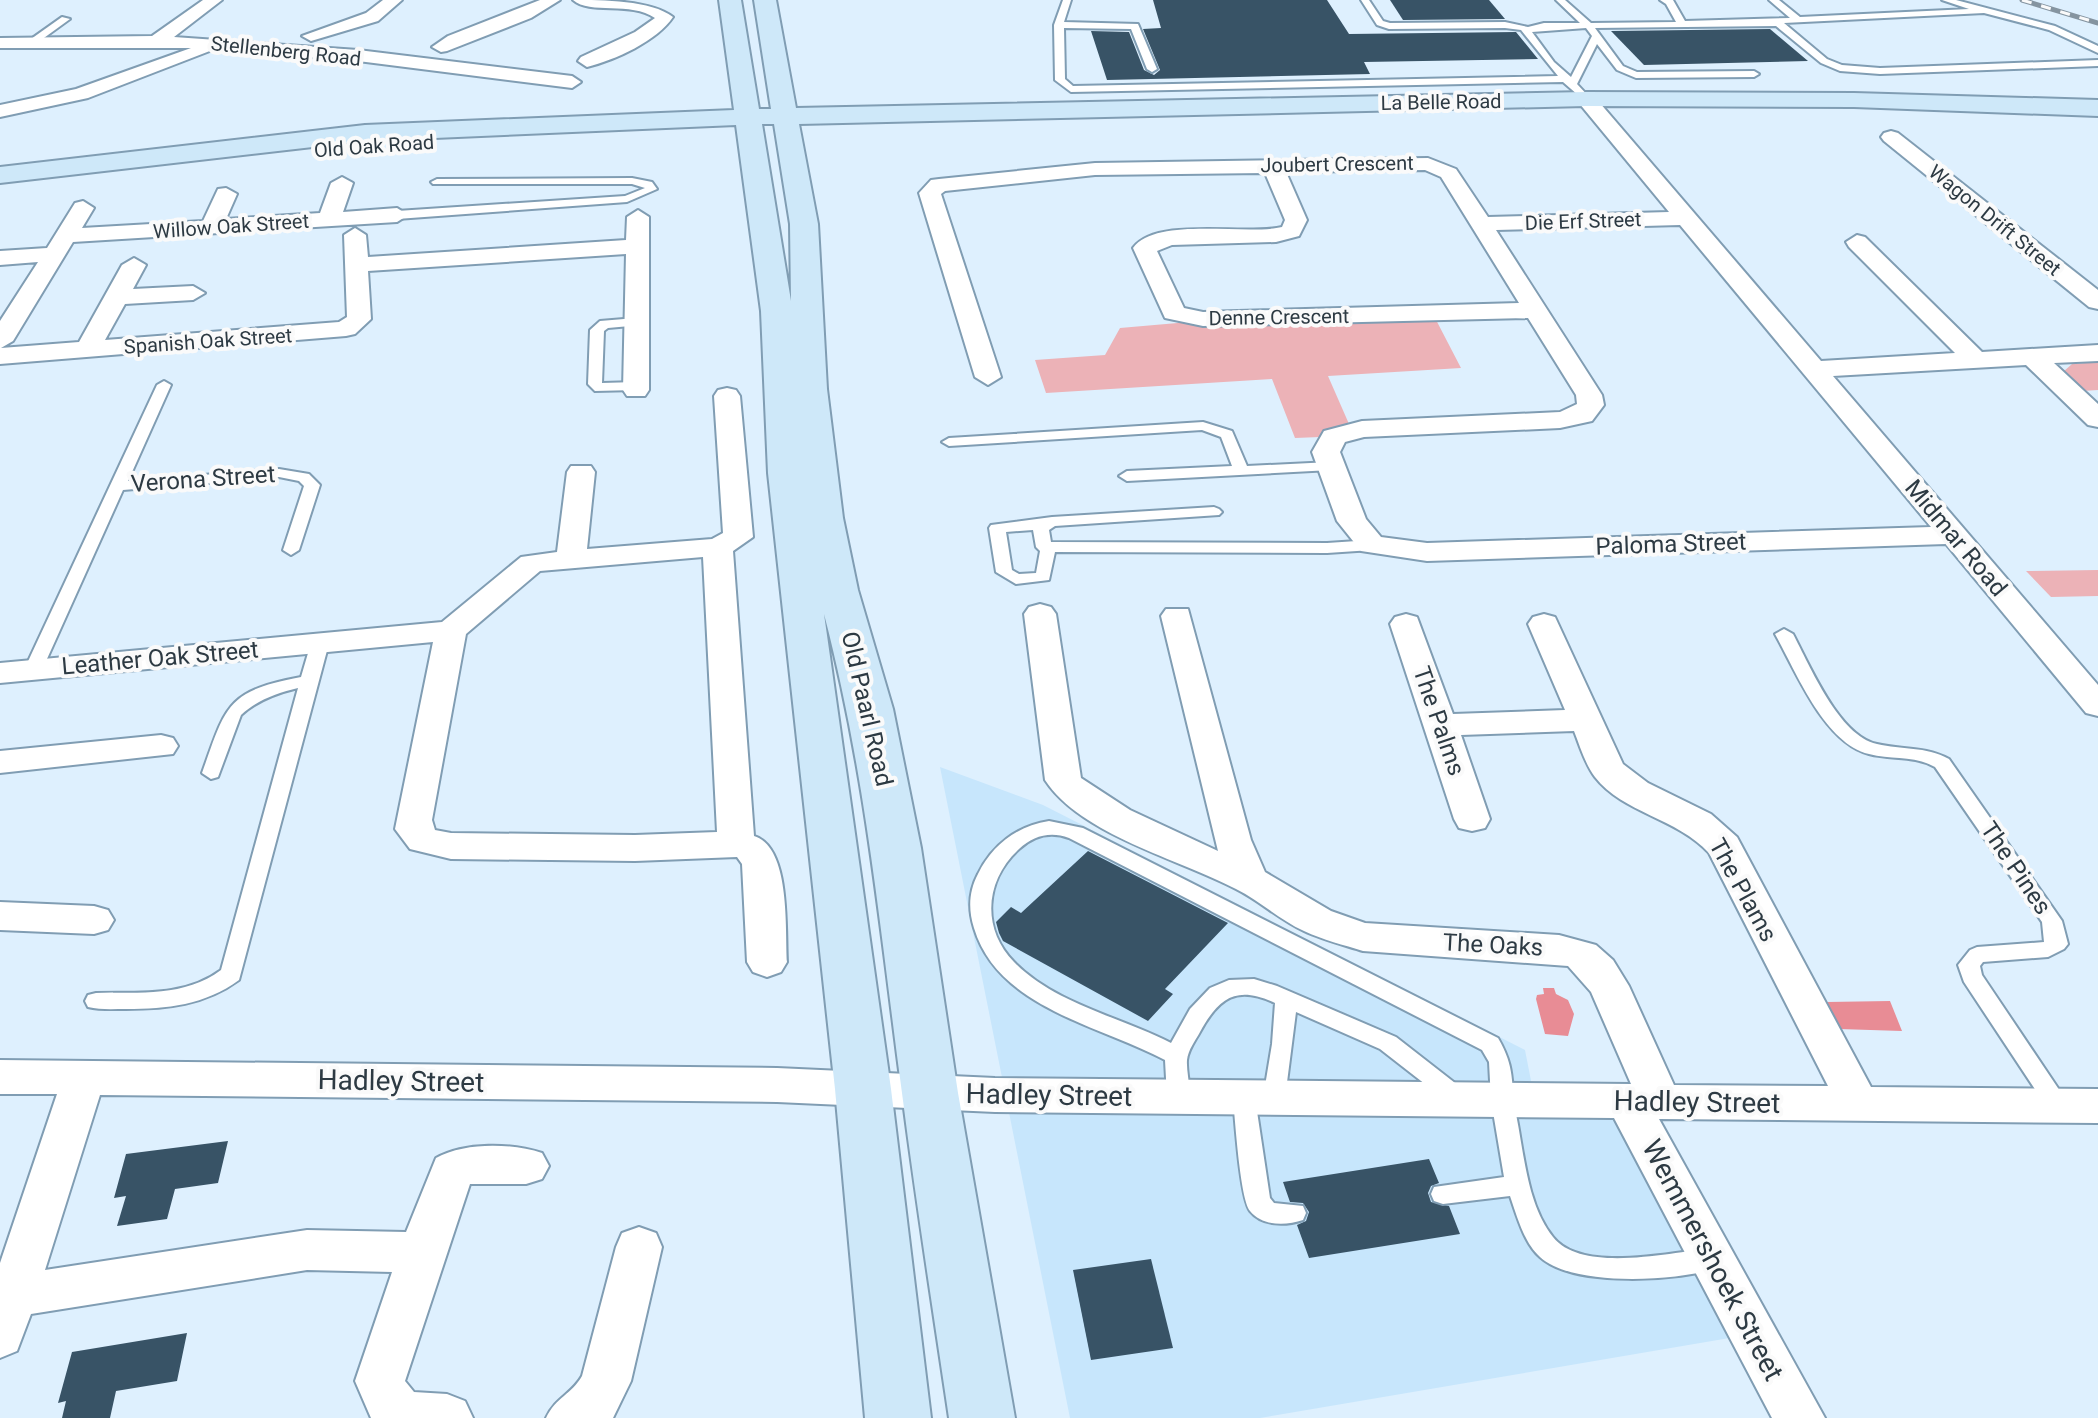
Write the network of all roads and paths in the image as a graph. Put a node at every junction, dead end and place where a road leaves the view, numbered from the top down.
1 (214, 0) edge
2 (394, 0) edge
3 (552, 0) edge
4 (581, 0) edge
5 (730, 0) edge
6 (765, 0) edge
7 (1067, 0) edge
8 (1365, 0) edge
9 (1560, 0) edge
10 (1664, 0) edge
11 (1773, 0) edge
12 (1946, 0) edge
13 (1981, 11) junction
14 (65, 19) dead end
15 (1797, 19) junction
16 (1778, 23) junction
17 (1682, 24) junction
18 (1059, 25) junction
19 (1588, 25) junction
20 (1527, 30) junction
21 (311, 36) dead end
22 (1595, 38) junction
23 (158, 40) junction
24 (34, 41) junction
25 (0, 43) edge
26 (221, 44) junction
27 (441, 47) dead end
28 (2098, 50) edge
29 (587, 61) dead end
30 (2098, 63) edge
31 (1152, 69) dead end
32 (1754, 74) dead end
33 (572, 82) dead end
34 (1580, 94) junction
35 (2098, 108) edge
36 (0, 111) edge
37 (2098, 117) edge
38 (767, 123) junction
39 (1891, 137) dead end
40 (1272, 165) junction
41 (0, 175) edge
42 (437, 182) dead end
43 (342, 183) dead end
44 (0, 186) edge
45 (226, 194) dead end
46 (83, 208) dead end
47 (397, 215) joint
48 (638, 217) dead end
49 (1685, 218) junction
50 (329, 219) junction
51 (1481, 224) junction
52 (211, 227) junction
53 (355, 235) dead end
54 (1857, 242) dead end
55 (60, 245) junction
56 (637, 246) junction
57 (0, 258) edge
58 (134, 265) dead end
59 (356, 265) junction
60 (193, 293) dead end
61 (116, 297) junction
62 (2098, 302) edge
63 (1536, 310) junction
64 (636, 322) junction
65 (0, 341) edge
66 (87, 350) junction
67 (2098, 353) edge
68 (0, 356) edge
69 (2033, 357) junction
70 (1976, 360) junction
71 (1813, 369) junction
72 (988, 377) dead end
73 (164, 385) dead end
74 (636, 388) joint
75 (727, 396) dead end
76 (2098, 419) edge
77 (949, 442) dead end
78 (1331, 466) junction
79 (1241, 470) junction
80 (581, 472) dead end
81 (1127, 476) dead end
82 (118, 486) junction
83 (1214, 512) dead end
84 (1044, 524) junction
85 (1954, 535) junction
86 (718, 547) junction
87 (1380, 547) junction
88 (1048, 549) junction
89 (291, 550) dead end
90 (571, 559) junction
91 (1040, 614) dead end
92 (1177, 616) dead end
93 (1406, 624) dead end
94 (1544, 624) dead end
95 (451, 631) junction
96 (1784, 634) dead end
97 (320, 643) junction
98 (33, 670) junction
99 (0, 673) edge
100 (309, 681) junction
101 (2098, 706) edge
102 (1585, 720) junction
103 (1442, 725) junction
104 (161, 746) dead end
105 (0, 762) edge
106 (211, 773) dead end
107 (1472, 819) dead end
108 (736, 844) junction
109 (1250, 880) junction
110 (0, 916) edge
111 (94, 920) dead end
112 (767, 962) dead end
113 (1286, 999) junction
114 (96, 1001) dead end
115 (0, 1077) edge
116 (1177, 1077) junction
117 (84, 1078) junction
118 (863, 1089) junction
119 (930, 1093) junction
120 (1259, 1098) junction
121 (1482, 1100) junction
122 (1644, 1102) junction
123 (1858, 1103) junction
124 (2078, 1106) edge
125 (526, 1166) dead end
126 (1518, 1185) junction
127 (1443, 1194) dead end
128 (1294, 1213) dead end
129 (639, 1247) dead end
130 (422, 1252) junction
131 (1713, 1259) junction
132 (6, 1316) edge
133 (447, 1418) edge
134 (572, 1418) edge
135 (898, 1418) edge
136 (982, 1418) edge
137 (1799, 1418) edge

1 - 23 street
2 - 21 street
3 - 27 street
4 - 29 street
5 - 38 main road, Old Paarl Road
6 - 38 main road, Old Paarl Road
7 - 18 lane
8 - 20 lane
9 - 19 lane
10 - 17 lane
11 - 15 lane
12 - 13 lane
13 - 15 lane
13 - 28 lane
14 - 24 lane
15 - 16 lane
16 - 17 lane
16 - 30 lane
17 - 19 lane
18 - 31 lane
18 - 34 lane
19 - 20 lane
19 - 22 lane
20 - 34 lane
22 - 32 lane
22 - 34 lane
23 - 24 street, Stellenberg Road
23 - 26 street, Stellenberg Road
24 - 25 street, Stellenberg Road
26 - 33 street, Stellenberg Road
26 - 36 street
34 - 35 main road, La Belle Road
34 - 37 main road, La Belle Road
34 - 38 main road, La Belle Road
34 - 38 main road, La Belle Road
34 - 49 street, Midmar Road
38 - 41 main road, Old Oak Road
38 - 44 main road, Old Oak Road
38 - 118 main road, Old Paarl Road
38 - 119 main road, Old Paarl Road
39 - 62 street, Wagon Drift Street
40 - 51 street, Joubert Crescent
40 - 63 street, Denne Crescent
40 - 72 street, Joubert Crescent
42 - 47 lane
43 - 50 street
45 - 52 street
46 - 55 street
47 - 50 street, Willow Oak Street
48 - 56 street
49 - 51 street, Die Erf Street
49 - 71 street, Midmar Road
50 - 52 street, Willow Oak Street
51 - 63 street, Joubert Crescent
52 - 55 street, Willow Oak Street
53 - 59 street, Spanish Oak Street
54 - 70 street
55 - 57 street, Willow Oak Street
55 - 65 street
56 - 59 street
56 - 64 street
58 - 61 street
59 - 66 street, Spanish Oak Street
60 - 61 street
61 - 66 street
63 - 78 street, Joubert Crescent
64 - 74 street
64 - 74 lane
66 - 68 street, Spanish Oak Street
67 - 69 street
69 - 70 street
69 - 76 street
70 - 71 street
71 - 85 street, Midmar Road
73 - 82 lane, Verona Street
75 - 86 street
77 - 79 lane
78 - 79 lane
78 - 87 street
79 - 81 lane
80 - 90 street
82 - 89 lane, Verona Street
82 - 98 lane, Verona Street
83 - 84 lane
84 - 88 lane
84 - 88 lane
85 - 87 street, Paloma Street
85 - 101 street, Midmar Road
86 - 90 street
86 - 108 street
87 - 88 lane
90 - 95 street
91 - 109 street, The Oaks
92 - 109 street
93 - 103 street, The Palms
94 - 102 street, The Plams
95 - 97 street, Leather Oak Street
95 - 108 street
96 - 124 lane, The Pines
97 - 98 street, Leather Oak Street
97 - 100 lane
98 - 99 street, Leather Oak Street
100 - 106 lane
100 - 114 lane
102 - 103 street
102 - 123 street, The Plams
103 - 107 street, The Palms
104 - 105 street
108 - 112 street
109 - 122 street, The Oaks
110 - 111 street
113 - 116 lane
113 - 120 lane
113 - 121 lane
115 - 117 street, Hadley Street
116 - 119 street, Hadley Street
116 - 120 street, Hadley Street
116 - 121 lane
117 - 118 street, Hadley Street
117 - 132 street
118 - 119 street, Hadley Street
118 - 135 main road, Old Paarl Road
119 - 136 main road, Old Paarl Road
120 - 121 street, Hadley Street
120 - 128 lane
121 - 122 street, Hadley Street
121 - 126 lane
122 - 123 street, Hadley Street
122 - 131 street, Wemmershoek Street
123 - 124 street, Hadley Street
125 - 130 street
126 - 127 lane
126 - 131 lane
129 - 134 street
130 - 132 street
130 - 133 street
131 - 137 street, Wemmershoek Street

